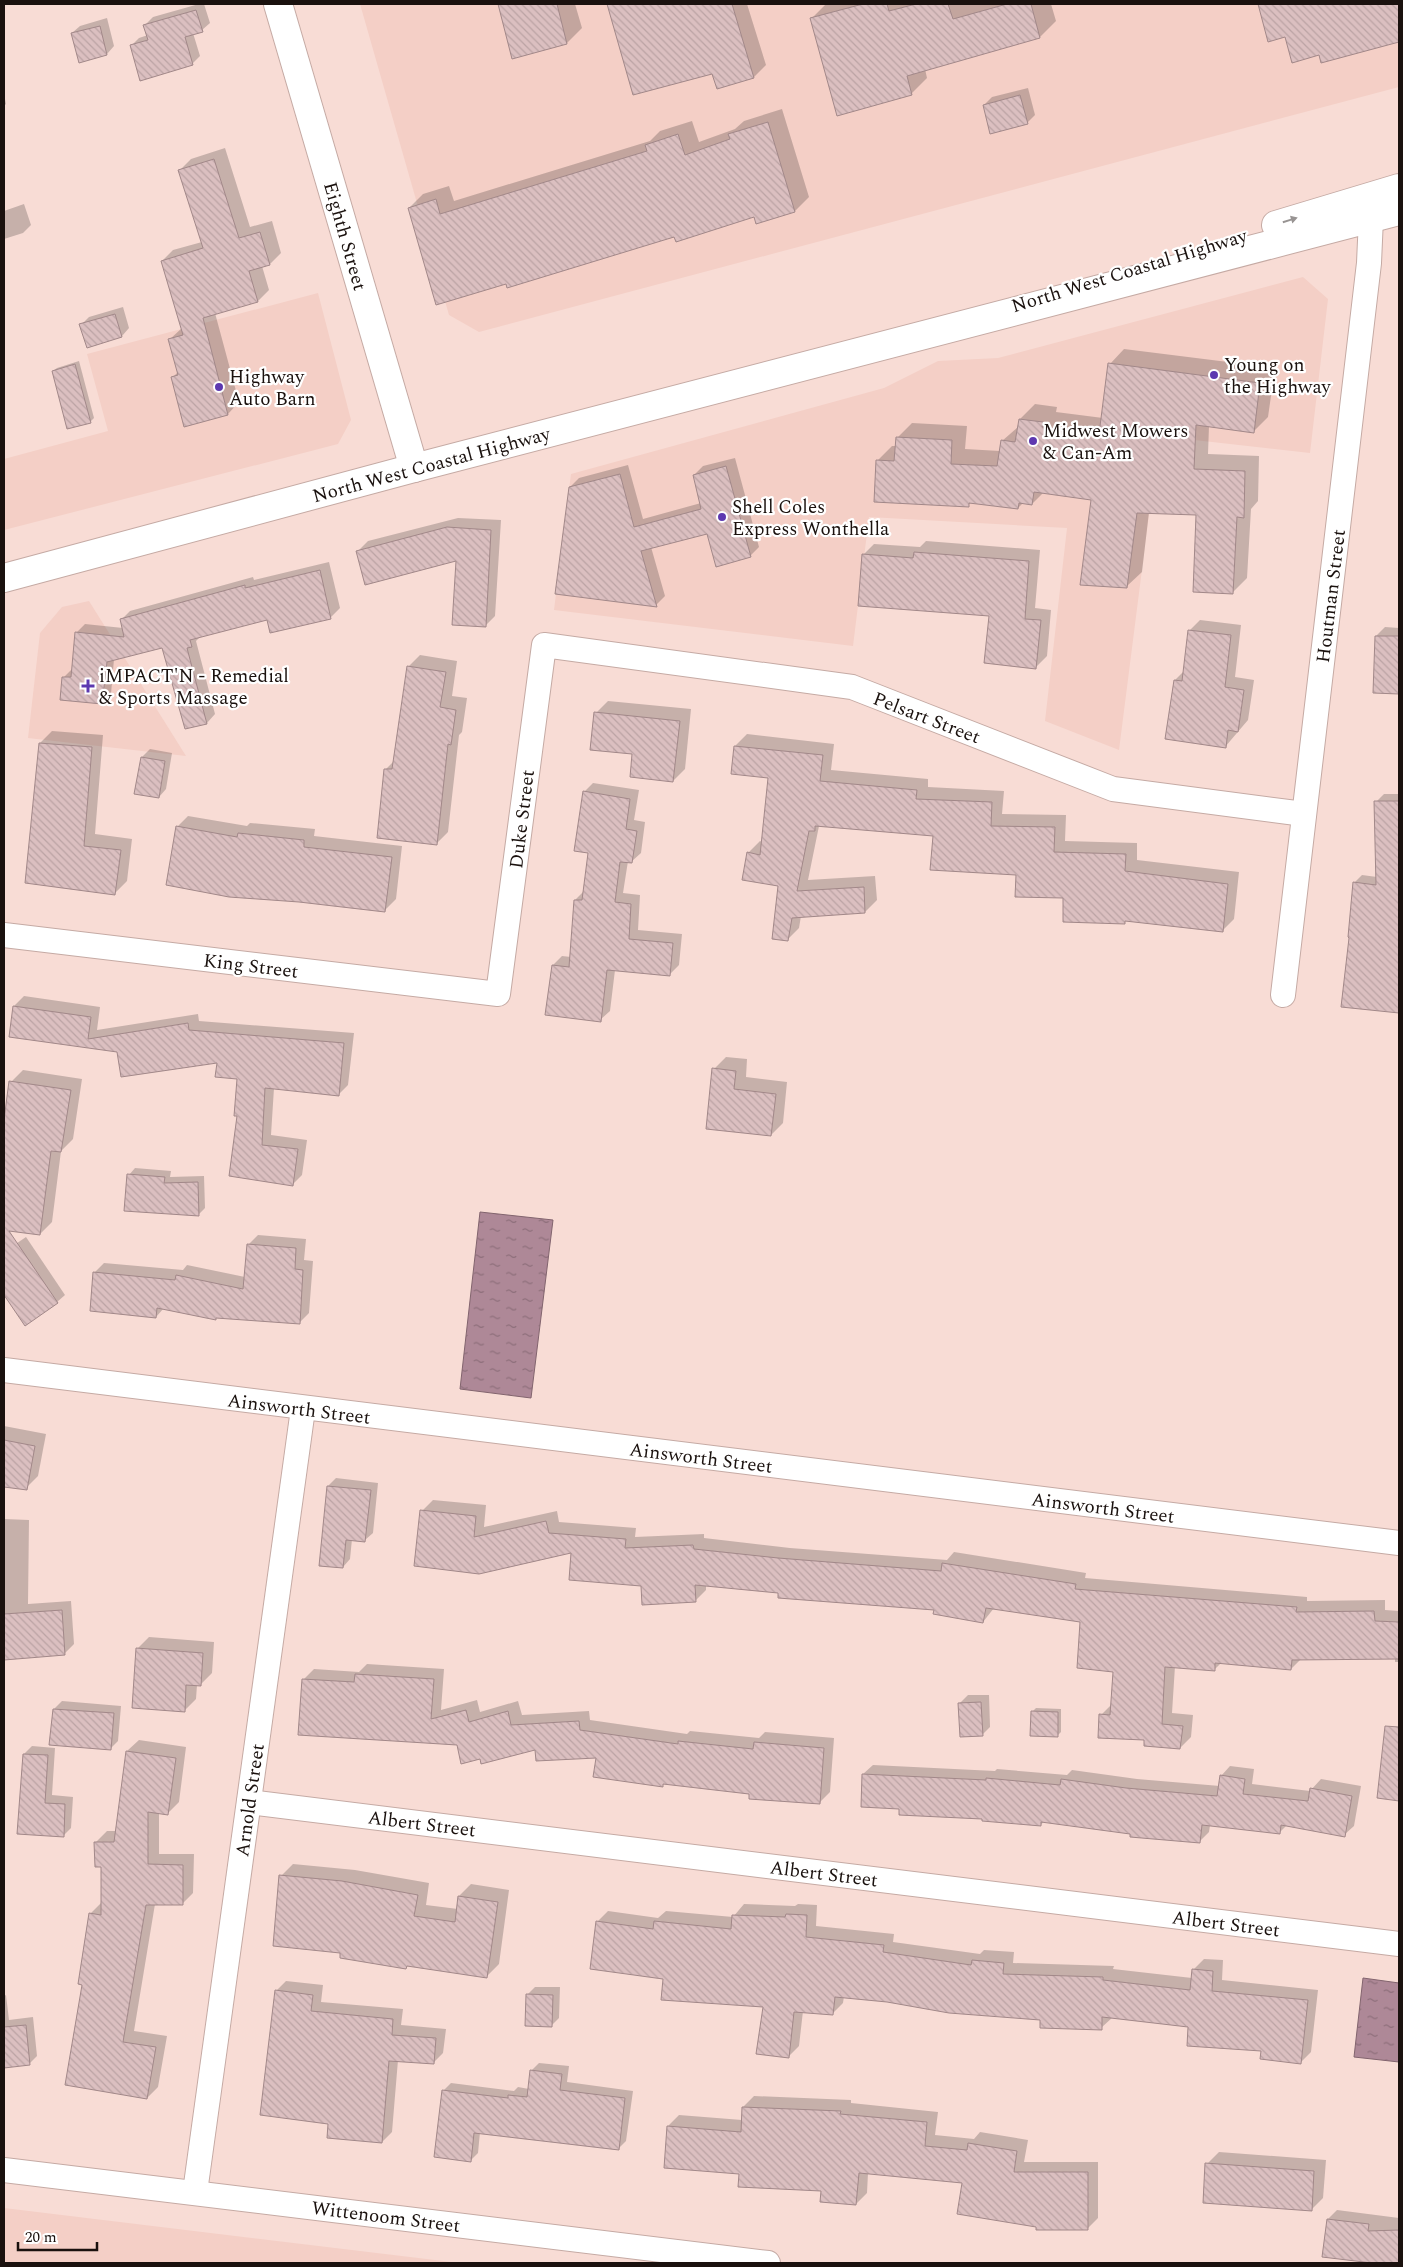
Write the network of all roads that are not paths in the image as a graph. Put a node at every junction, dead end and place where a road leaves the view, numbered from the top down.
1 (278, 4) edge
2 (1399, 188) edge
3 (1369, 207) junction
4 (1399, 210) edge
5 (414, 468) junction
6 (4, 578) edge
7 (544, 644) joint
8 (1304, 814) junction
9 (4, 935) edge
10 (498, 994) joint
11 (1283, 995) dead end
12 (10, 1371) edge
13 (303, 1409) junction
14 (1399, 1543) edge
15 (249, 1802) junction
16 (1399, 1944) edge
17 (4, 2170) edge
18 (195, 2192) junction
19 (768, 2263) edge

1 - 5 main road, Eighth Street
2 - 3 main road, North West Coastal Highway
3 - 4 main road, North West Coastal Highway
3 - 5 main road, North West Coastal Highway
3 - 8 street, Houtman Street
5 - 6 main road, North West Coastal Highway
7 - 8 street, Pelsart Street
7 - 10 street, Duke Street
8 - 11 street, Houtman Street
9 - 10 street, King Street
12 - 13 street, Ainsworth Street
13 - 14 street, Ainsworth Street
13 - 15 street, Arnold Street
15 - 16 street, Albert Street
15 - 18 street, Arnold Street
17 - 18 street, Wittenoom Street
18 - 19 street, Wittenoom Street

